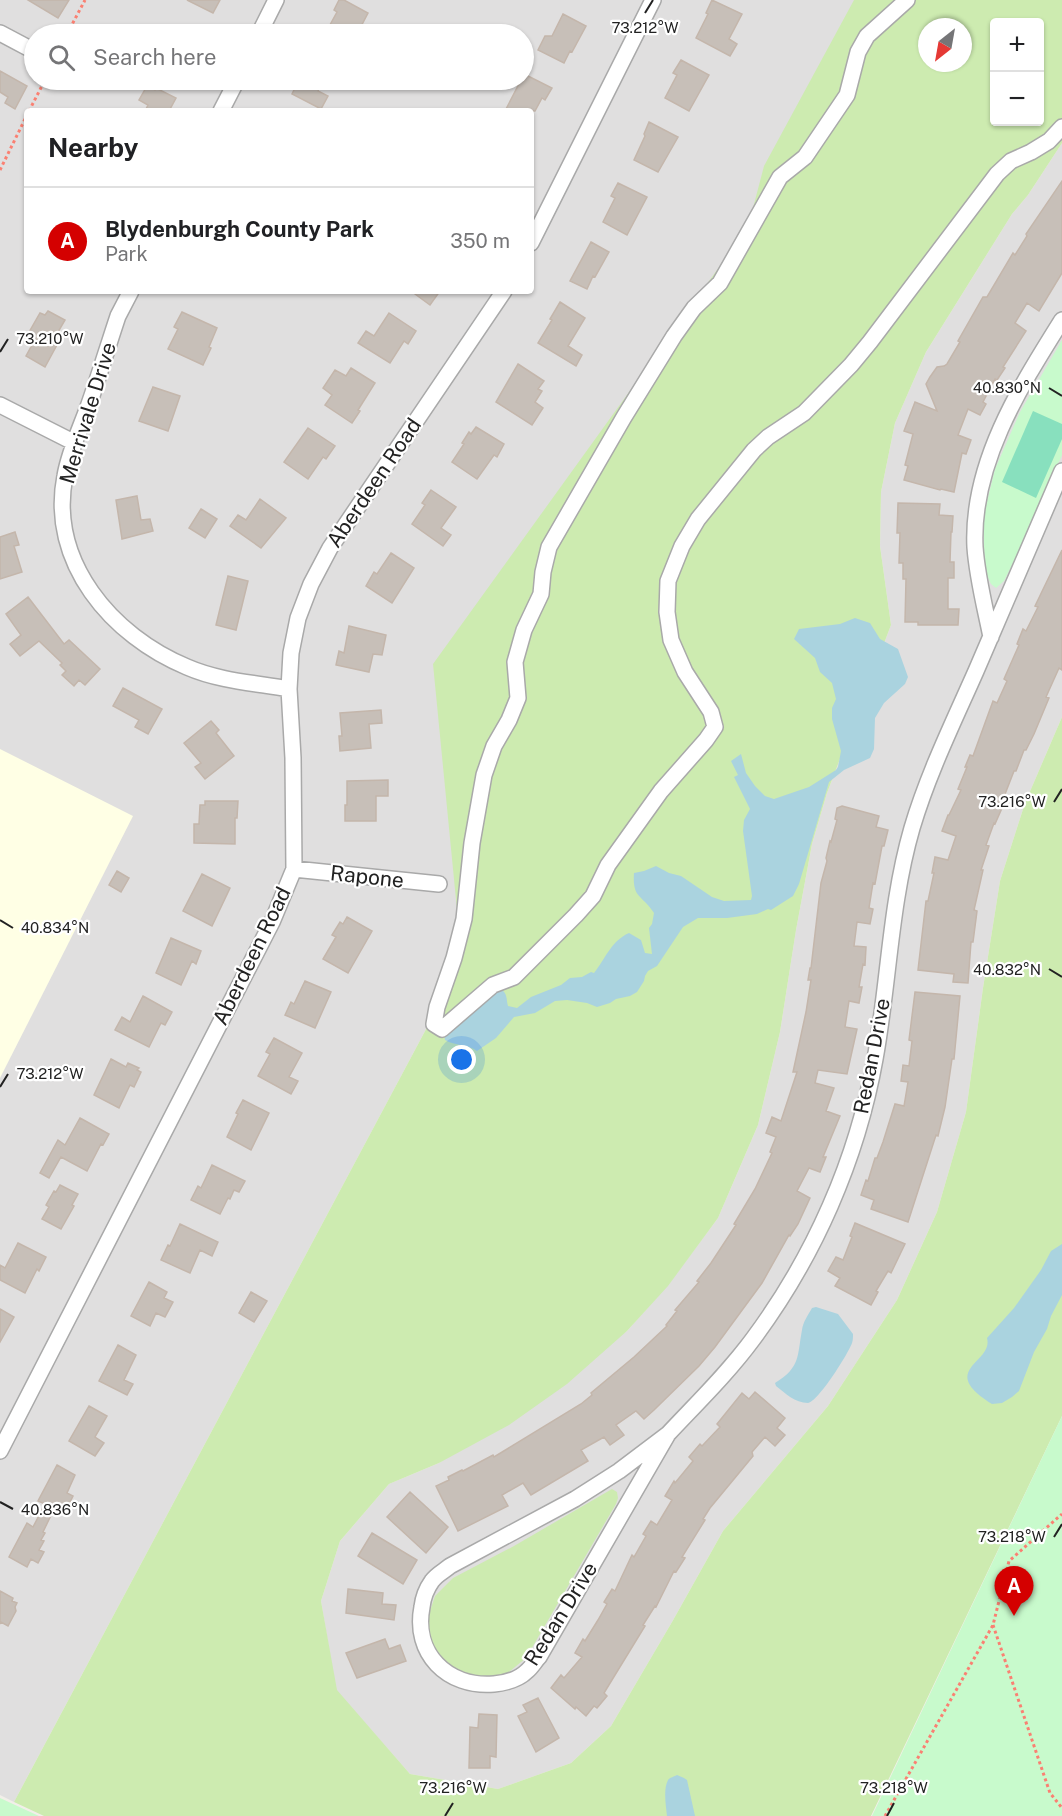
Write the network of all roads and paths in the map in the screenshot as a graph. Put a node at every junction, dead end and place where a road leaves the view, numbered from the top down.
1 (85, 0) edge
2 (276, 0) edge
3 (653, 0) edge
4 (907, 0) edge
5 (72, 24) edge
6 (264, 24) edge
7 (0, 33) edge
8 (24, 46) edge
9 (40, 90) edge
10 (232, 90) edge
11 (31, 108) edge
12 (223, 108) edge
13 (24, 121) edge
14 (1062, 128) edge
15 (0, 170) edge
16 (534, 237) edge
17 (129, 294) edge
18 (502, 294) edge
19 (1062, 320) edge
20 (0, 405) edge
21 (75, 443) junction
22 (1062, 471) edge
23 (991, 637) junction
24 (289, 688) junction
25 (294, 869) junction
26 (440, 885) dead end
27 (668, 1434) junction
28 (0, 1451) edge
29 (1062, 1514) edge
30 (993, 1625) junction
31 (1062, 1808) edge
32 (885, 1816) edge

1 - 5 path
2 - 6 street
3 - 16 street
4 - 14 street
7 - 8 street
9 - 11 path
10 - 12 street
13 - 15 path
17 - 21 street, Merrivale Drive
18 - 24 street, Aberdeen Road
19 - 23 street
20 - 21 street
21 - 24 street, Merrivale Drive
22 - 23 street, Redan Drive
23 - 27 street, Redan Drive
24 - 25 street, Aberdeen Road
25 - 26 street, Rapone
25 - 28 street, Aberdeen Road
27 - 27 street, Redan Drive
29 - 30 path
30 - 31 path
30 - 32 path

